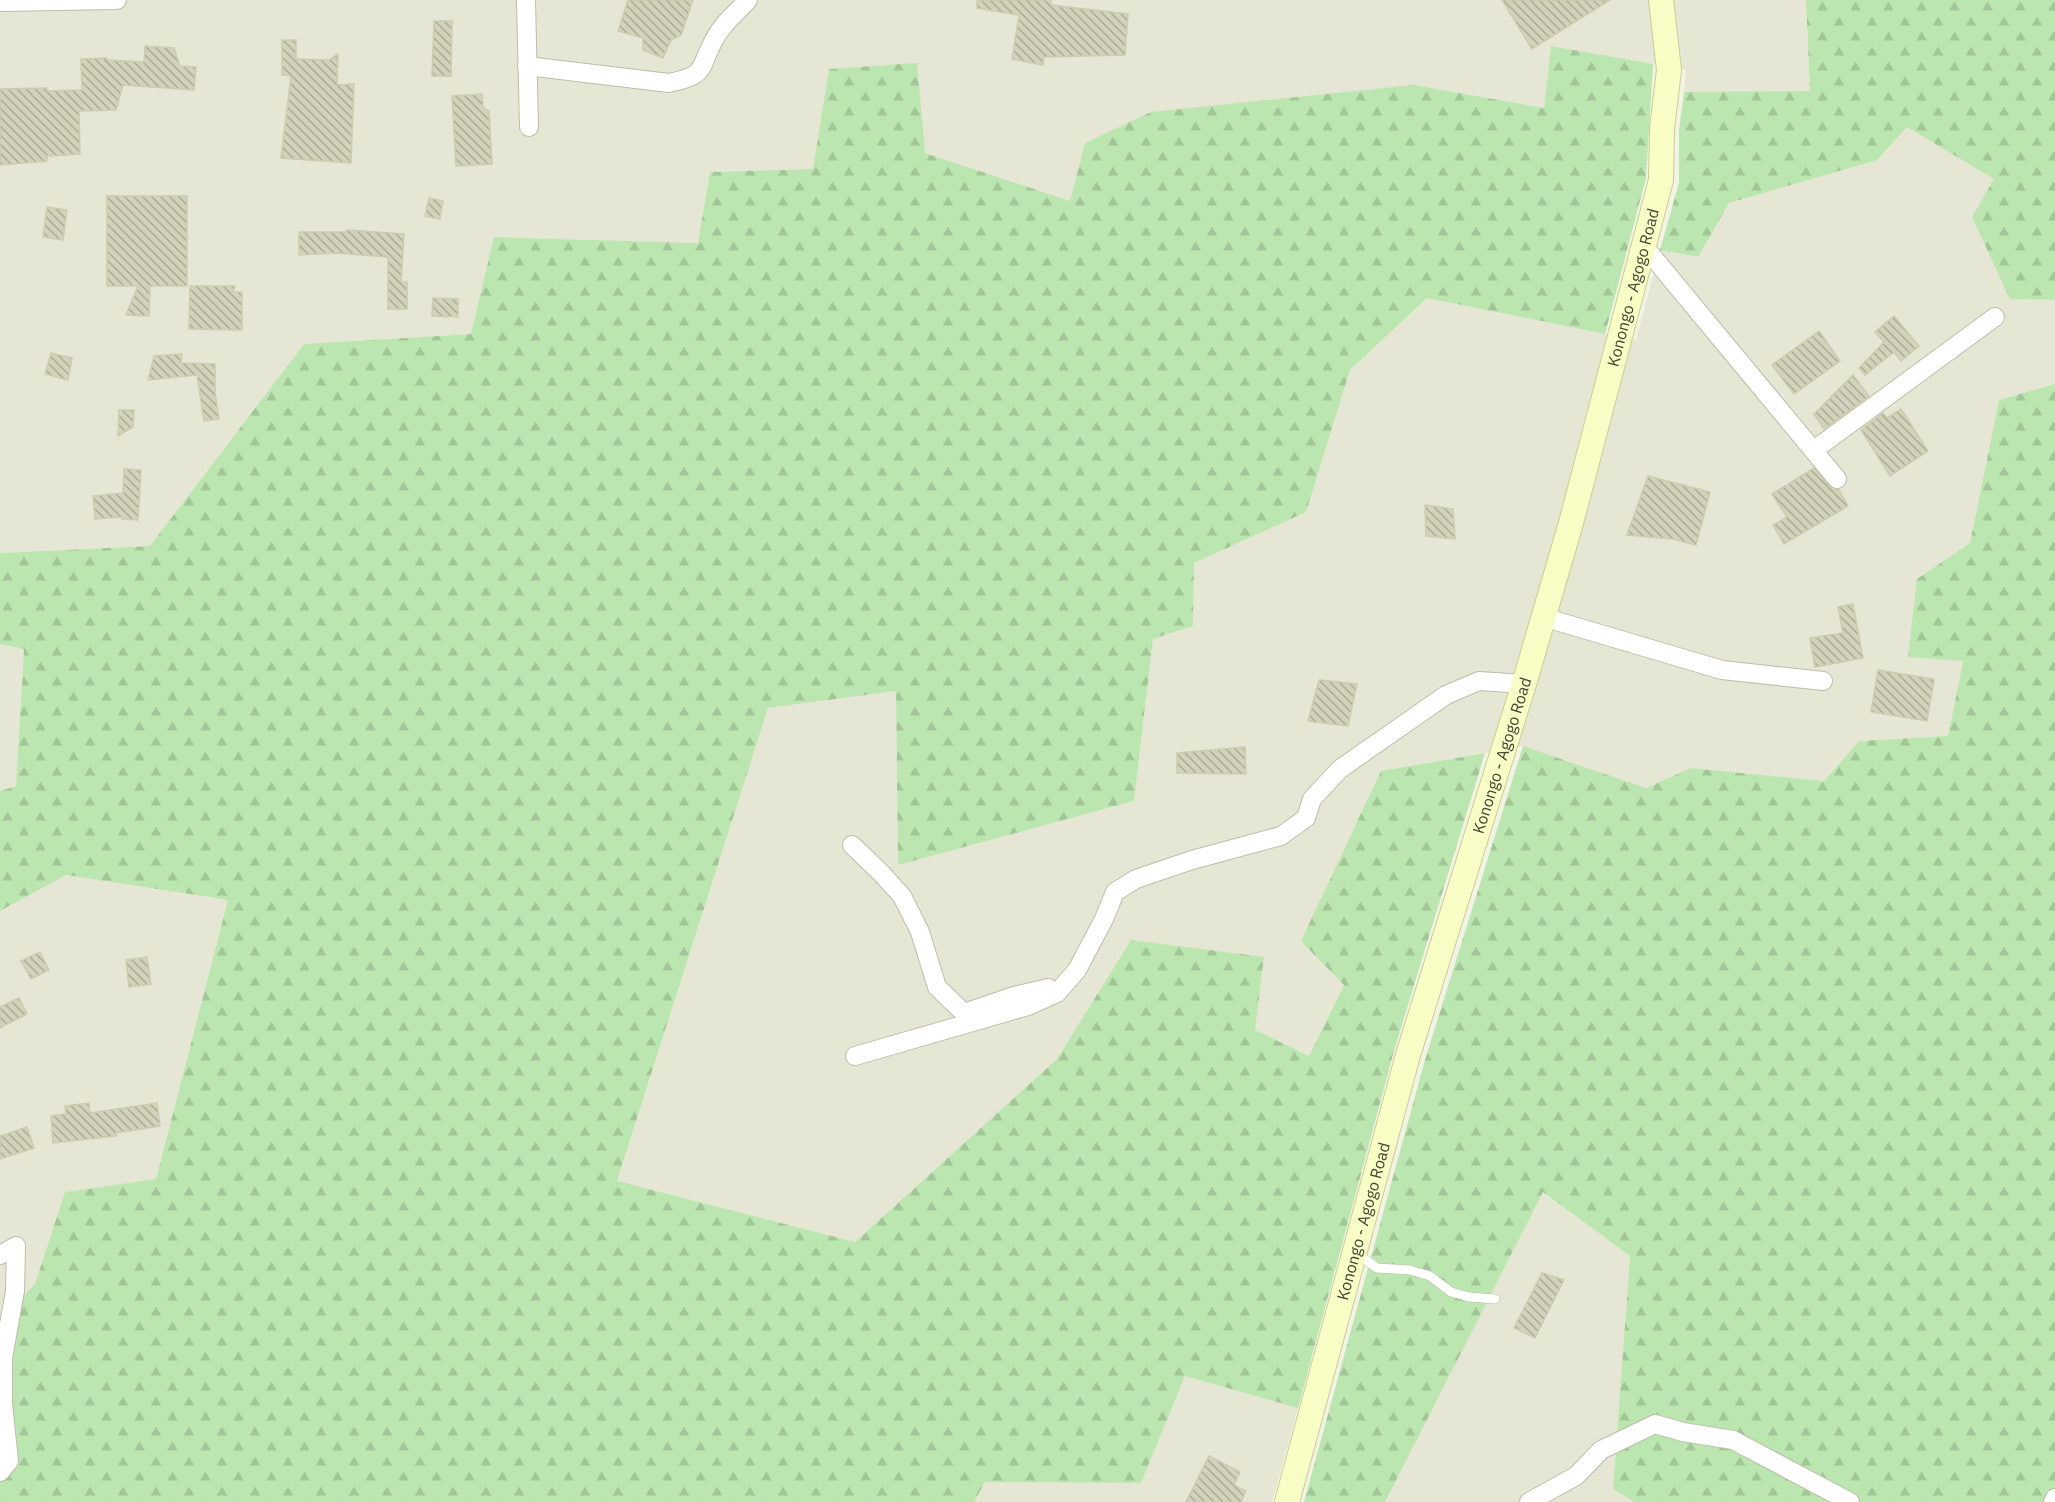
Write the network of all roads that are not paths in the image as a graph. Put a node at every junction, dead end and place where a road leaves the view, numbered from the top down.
1 (117, 0) edge
2 (526, 0) edge
3 (748, 0) edge
4 (1661, 0) edge
5 (0, 2) edge
6 (527, 66) junction
7 (529, 127) dead end
8 (1643, 245) junction
9 (1995, 317) dead end
10 (1814, 450) junction
11 (1838, 478) dead end
12 (1544, 617) junction
13 (1823, 681) dead end
14 (1524, 684) junction
15 (852, 845) dead end
16 (1050, 988) dead end
17 (855, 1056) dead end
18 (1354, 1252) junction
19 (0, 1255) edge
20 (1495, 1299) dead end
21 (2, 1357) edge
22 (0, 1472) edge
23 (2055, 1498) edge
24 (1287, 1502) edge
25 (1529, 1502) edge
26 (1850, 1502) edge
27 (2053, 1502) edge

1 - 5 street
2 - 6 street
3 - 6 street
4 - 8 main road, Konongo - Agogo Road
6 - 7 street
8 - 10 street
8 - 12 main road, Konongo - Agogo Road
9 - 10 street
10 - 11 street
12 - 13 street
12 - 14 main road, Konongo - Agogo Road
14 - 17 street
14 - 18 main road, Konongo - Agogo Road
15 - 16 street
18 - 20 lane
18 - 24 main road, Konongo - Agogo Road
19 - 21 street
21 - 22 street
23 - 27 street
25 - 26 street

